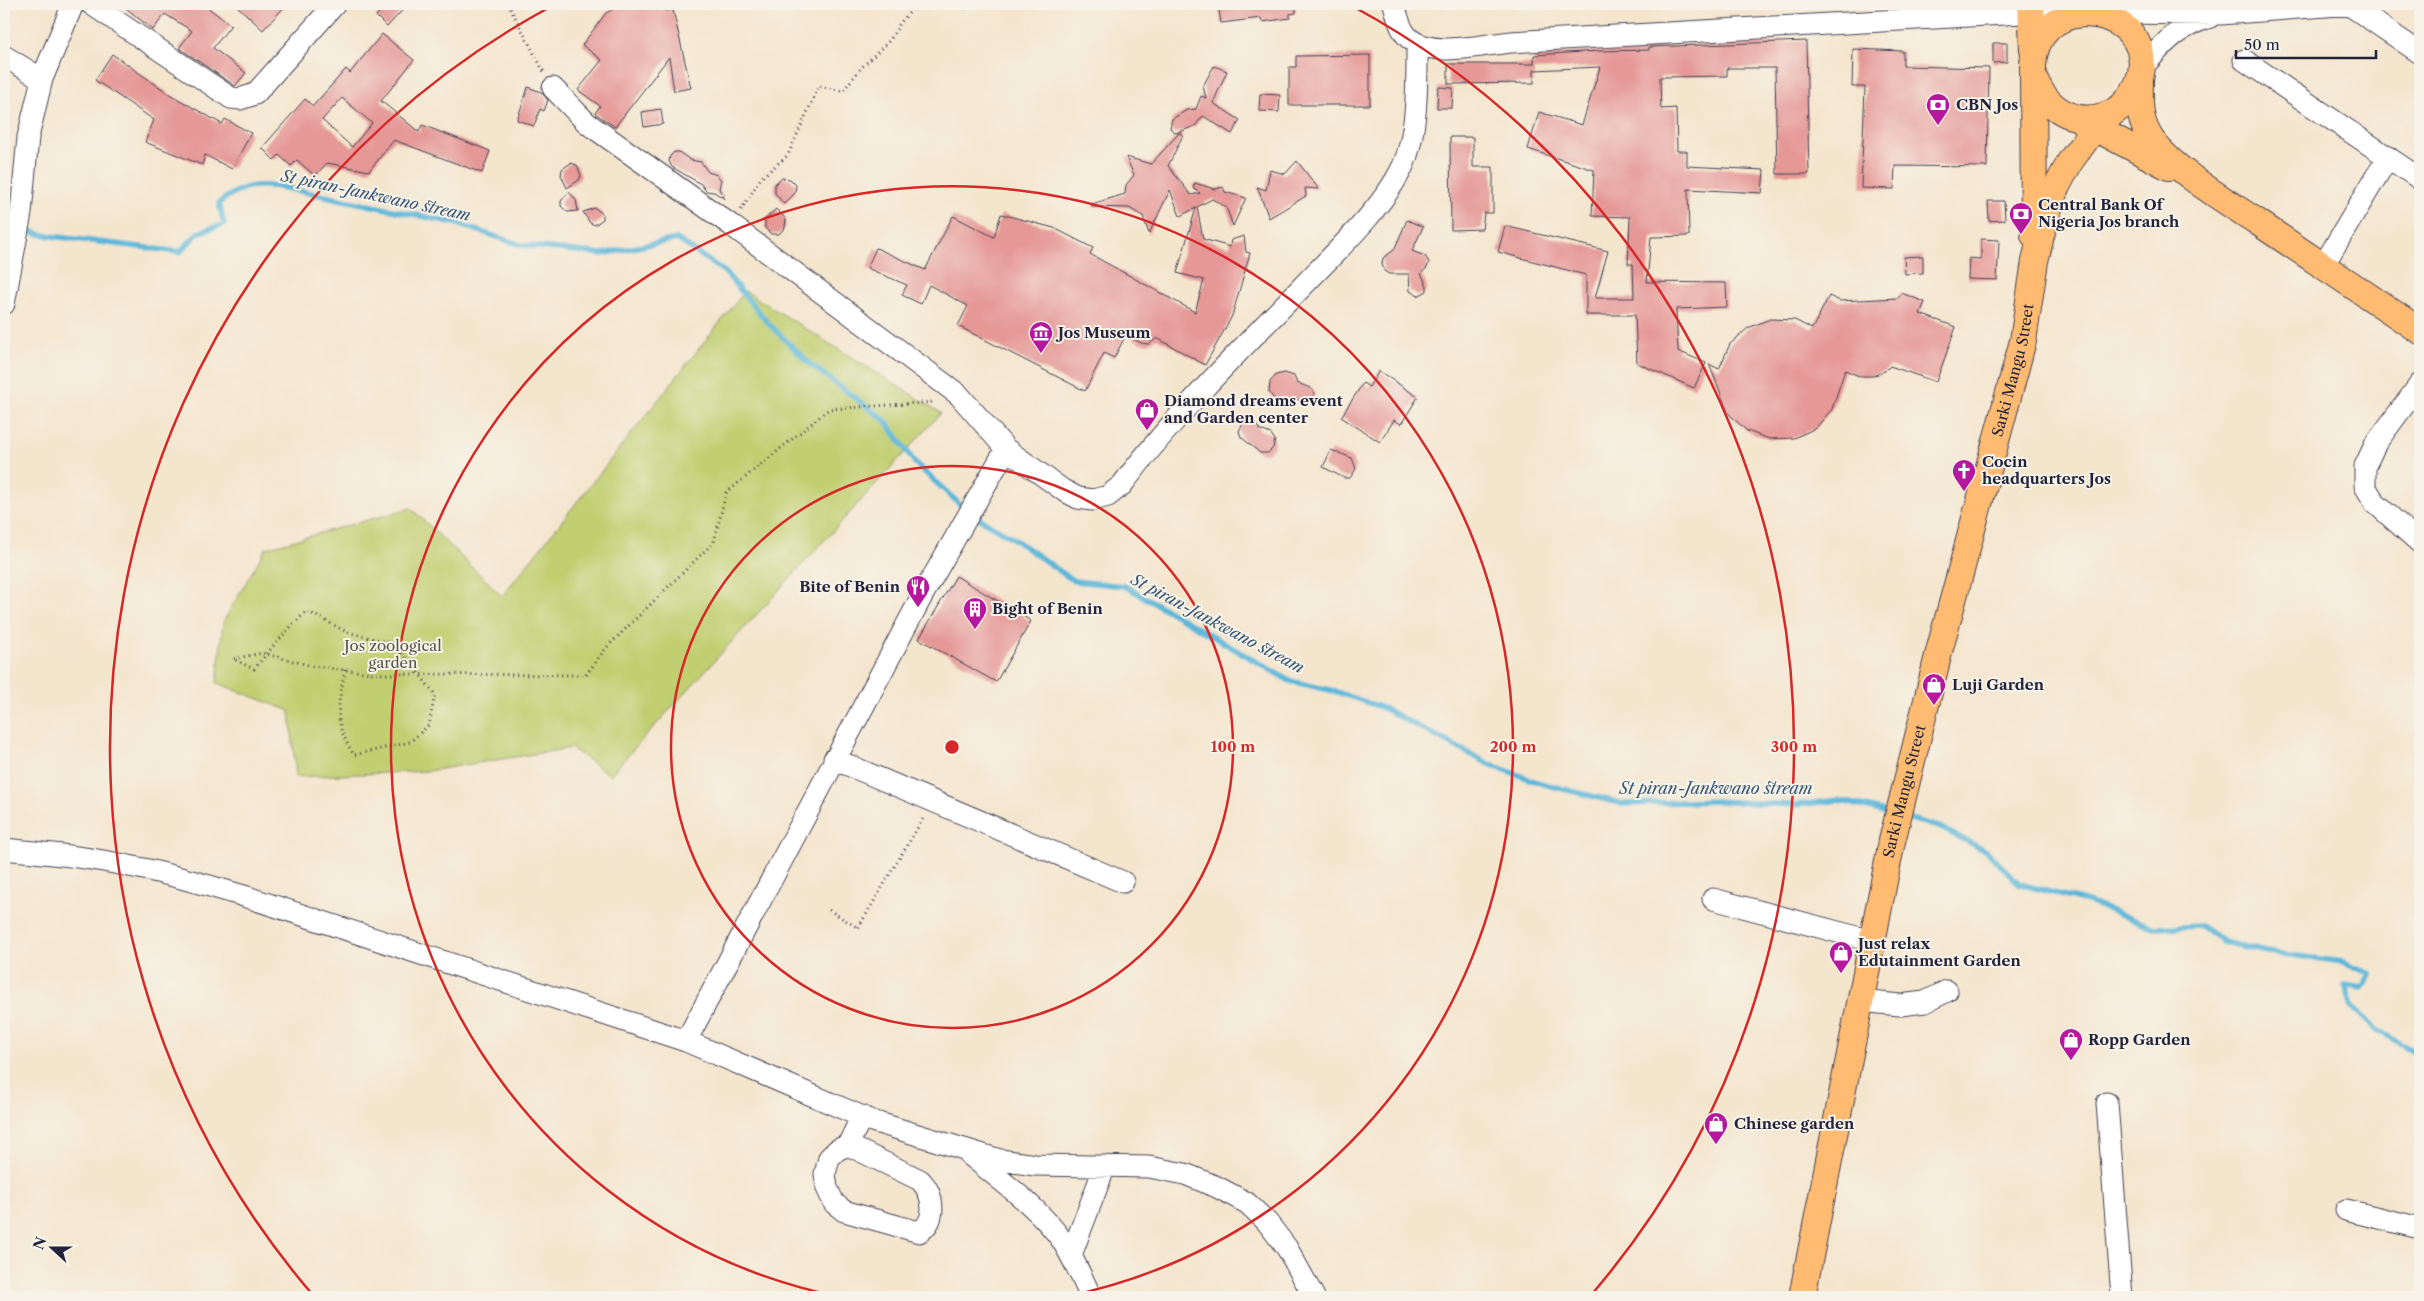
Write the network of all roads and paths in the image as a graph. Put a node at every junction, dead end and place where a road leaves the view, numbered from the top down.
1 (73, 4) edge
2 (91, 4) edge
3 (335, 4) edge
4 (508, 4) edge
5 (917, 4) edge
6 (963, 4) edge
7 (1394, 4) edge
8 (2348, 4) edge
9 (2352, 4) edge
10 (2032, 8) edge
11 (966, 9) dead end
12 (2090, 9) edge
13 (2220, 14) junction
14 (1417, 45) junction
15 (2420, 53) edge
16 (4, 56) edge
17 (2244, 60) dead end
18 (2034, 66) junction
19 (2141, 73) junction
20 (42, 79) junction
21 (553, 88) joint
22 (2116, 110) junction
23 (2072, 116) junction
24 (2096, 129) junction
25 (2388, 157) junction
26 (2420, 179) edge
27 (2195, 180) junction
28 (731, 225) junction
29 (2035, 261) junction
30 (2323, 266) junction
31 (4, 304) edge
32 (2420, 331) edge
33 (2420, 384) edge
34 (959, 395) junction
35 (1006, 450) junction
36 (2420, 543) edge
37 (266, 654) junction
38 (345, 670) junction
39 (419, 674) junction
40 (834, 759) junction
41 (934, 802) junction
42 (4, 849) edge
43 (1123, 882) dead end
44 (1713, 899) dead end
45 (829, 910) dead end
46 (1872, 941) junction
47 (1947, 991) dead end
48 (1860, 1001) junction
49 (686, 1041) junction
50 (2107, 1103) dead end
51 (862, 1116) junction
52 (848, 1145) junction
53 (962, 1148) junction
54 (1105, 1166) junction
55 (2346, 1210) dead end
56 (2420, 1228) edge
57 (1071, 1255) junction
58 (1091, 1297) edge
59 (1314, 1297) edge
60 (1802, 1297) edge
61 (2122, 1297) edge

1 - 20 street
2 - 3 street
4 - 21 path
5 - 28 path
6 - 11 path
7 - 14 street
8 - 9 street
8 - 13 street
8 - 15 street
10 - 12 street
10 - 14 street
10 - 18 main road
12 - 13 street
12 - 18 main road
12 - 19 main road
13 - 19 street
14 - 35 street
16 - 20 street
17 - 25 street
18 - 23 main road
18 - 29 main road
19 - 22 main road
19 - 27 main road
20 - 31 street
21 - 28 street
22 - 23 main road
22 - 24 main road
23 - 24 main road
24 - 27 main road
24 - 29 main road
25 - 26 street
25 - 30 street
27 - 30 main road
28 - 34 street
29 - 46 main road, Sarki Mangu Street
30 - 32 main road
33 - 36 street
34 - 35 street
34 - 39 path
35 - 40 street
37 - 37 path
37 - 38 path
37 - 39 path
38 - 39 path
38 - 39 path
40 - 41 street
40 - 49 street
41 - 43 street
41 - 45 path
42 - 49 street
44 - 46 street
46 - 48 main road, Sarki Mangu Street
47 - 48 street
48 - 60 main road, Sarki Mangu Street
49 - 51 street
50 - 61 street
51 - 52 street
51 - 53 street
52 - 52 street
53 - 54 street
53 - 57 street
54 - 57 street
54 - 59 street
55 - 56 street
57 - 58 street

